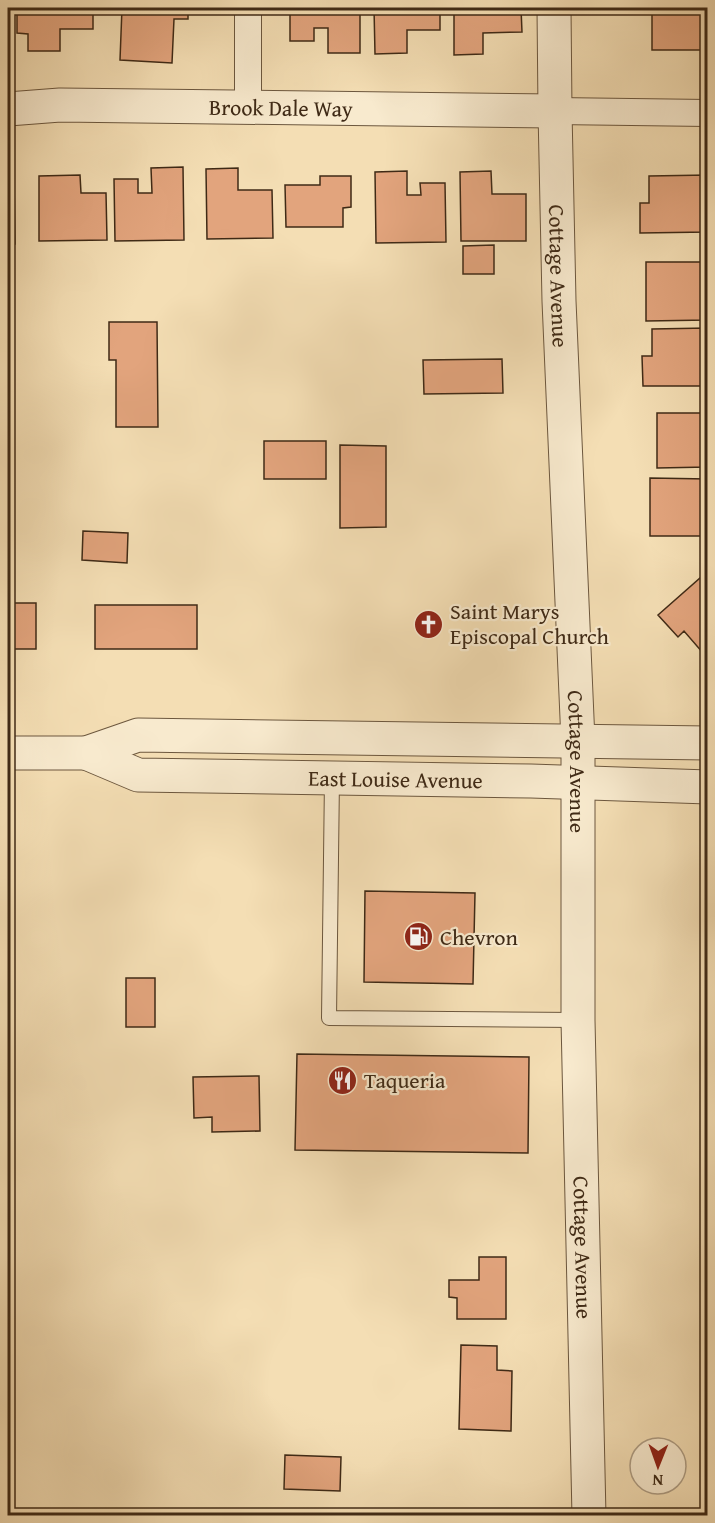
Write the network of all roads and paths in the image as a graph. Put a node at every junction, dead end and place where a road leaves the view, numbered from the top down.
1 (248, 8) edge
2 (554, 8) edge
3 (248, 108) junction
4 (8, 109) edge
5 (555, 111) junction
6 (708, 113) edge
7 (578, 741) junction
8 (708, 743) edge
9 (8, 753) edge
10 (86, 753) junction
11 (332, 777) junction
12 (579, 784) junction
13 (708, 787) edge
14 (578, 1020) junction
15 (589, 1515) edge

1 - 3 street
2 - 5 street, Cottage Avenue
3 - 4 street, Brook Dale Way
3 - 5 street, Brook Dale Way
5 - 6 street
5 - 7 street, Cottage Avenue
7 - 8 street, East Louise Avenue
7 - 10 street, East Louise Avenue
7 - 12 street, Cottage Avenue
9 - 10 street, East Louise Avenue
10 - 11 street, East Louise Avenue
11 - 12 street, East Louise Avenue
11 - 14 lane
12 - 13 street, East Louise Avenue
12 - 14 street, Cottage Avenue
14 - 15 street, Cottage Avenue

